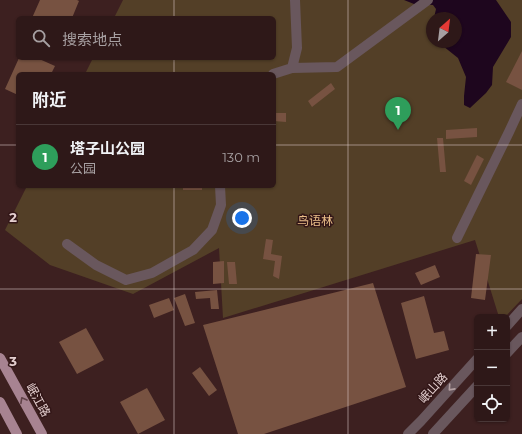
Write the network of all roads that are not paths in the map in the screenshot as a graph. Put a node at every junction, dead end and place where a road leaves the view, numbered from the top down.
1 (295, 0) edge
2 (428, 0) edge
3 (292, 68) junction
4 (276, 73) edge
5 (522, 104) edge
6 (220, 188) edge
7 (457, 238) dead end
8 (67, 244) dead end
9 (522, 309) edge
10 (510, 323) edge
11 (522, 337) edge
12 (510, 350) edge
13 (0, 358) edge
14 (474, 362) edge
15 (474, 389) edge
16 (0, 402) edge
17 (17, 434) edge
18 (42, 434) edge
19 (408, 434) edge
20 (433, 434) edge

1 - 3 street
2 - 3 street
3 - 4 street
5 - 7 street
6 - 8 street
9 - 10 street
11 - 12 street
18 -> 13 main road, 岷江路
14 -> 19 street, 岷山路
15 - 20 street
16 - 17 main road

